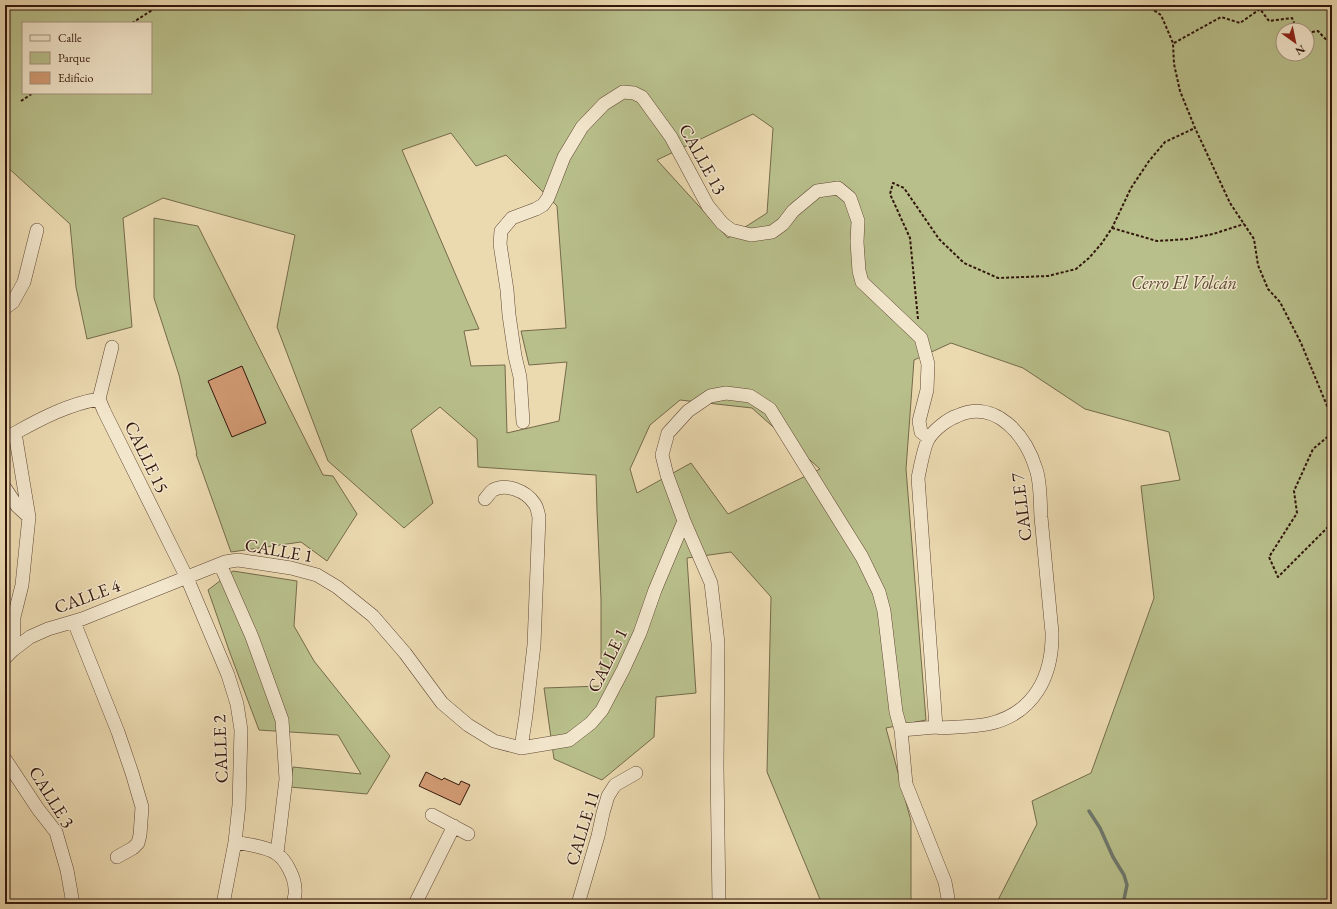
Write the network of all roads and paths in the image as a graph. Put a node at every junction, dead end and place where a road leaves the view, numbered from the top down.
1 (160, 5) edge
2 (1146, 5) edge
3 (134, 22) edge
4 (1294, 22) edge
5 (1315, 32) edge
6 (1173, 43) junction
7 (1332, 46) edge
8 (32, 94) edge
9 (21, 101) dead end
10 (1195, 128) junction
11 (1244, 224) junction
12 (1112, 228) junction
13 (37, 230) dead end
14 (5, 308) edge
15 (921, 338) junction
16 (112, 347) dead end
17 (99, 399) junction
18 (523, 422) dead end
19 (10, 434) edge
20 (929, 438) junction
21 (5, 488) edge
22 (485, 499) dead end
23 (29, 517) junction
24 (684, 521) junction
25 (1332, 524) edge
26 (220, 564) junction
27 (187, 578) junction
28 (74, 622) junction
29 (9, 654) edge
30 (936, 727) junction
31 (901, 730) junction
32 (521, 748) junction
33 (5, 759) edge
34 (636, 773) dead end
35 (432, 815) dead end
36 (454, 826) junction
37 (468, 834) dead end
38 (235, 842) junction
39 (277, 853) junction
40 (117, 857) dead end
41 (73, 904) edge
42 (223, 904) edge
43 (293, 904) edge
44 (415, 904) edge
45 (578, 904) edge
46 (719, 904) edge
47 (948, 904) edge

1 - 3 path
2 - 6 path
4 - 6 path
5 - 7 path
6 - 10 path
8 - 9 path
10 - 11 path
10 - 12 path
11 - 12 path
11 - 25 path
12 - 15 path
13 - 14 street
15 - 18 street, CALLE 13
15 - 20 street
16 - 17 street
17 - 19 street
17 - 27 street, CALLE 15
19 - 23 street
20 - 30 street, CALLE 7
20 - 30 street, CALLE 7
21 - 23 street
22 - 32 street
23 - 29 street
24 - 31 street
24 - 32 street, CALLE 1
24 - 46 street
26 - 27 street, CALLE 1
26 - 32 street, CALLE 1
26 - 39 street
27 - 28 street, CALLE 4
27 - 38 street, CALLE 2
28 - 29 street, CALLE 4
28 - 40 street
30 - 31 street, CALLE 7
31 - 47 street
33 - 41 street, CALLE 3
34 - 45 street, CALLE 11
35 - 36 street
36 - 37 street
36 - 44 street
38 - 39 street
38 - 42 street, CALLE 2
39 - 43 street

